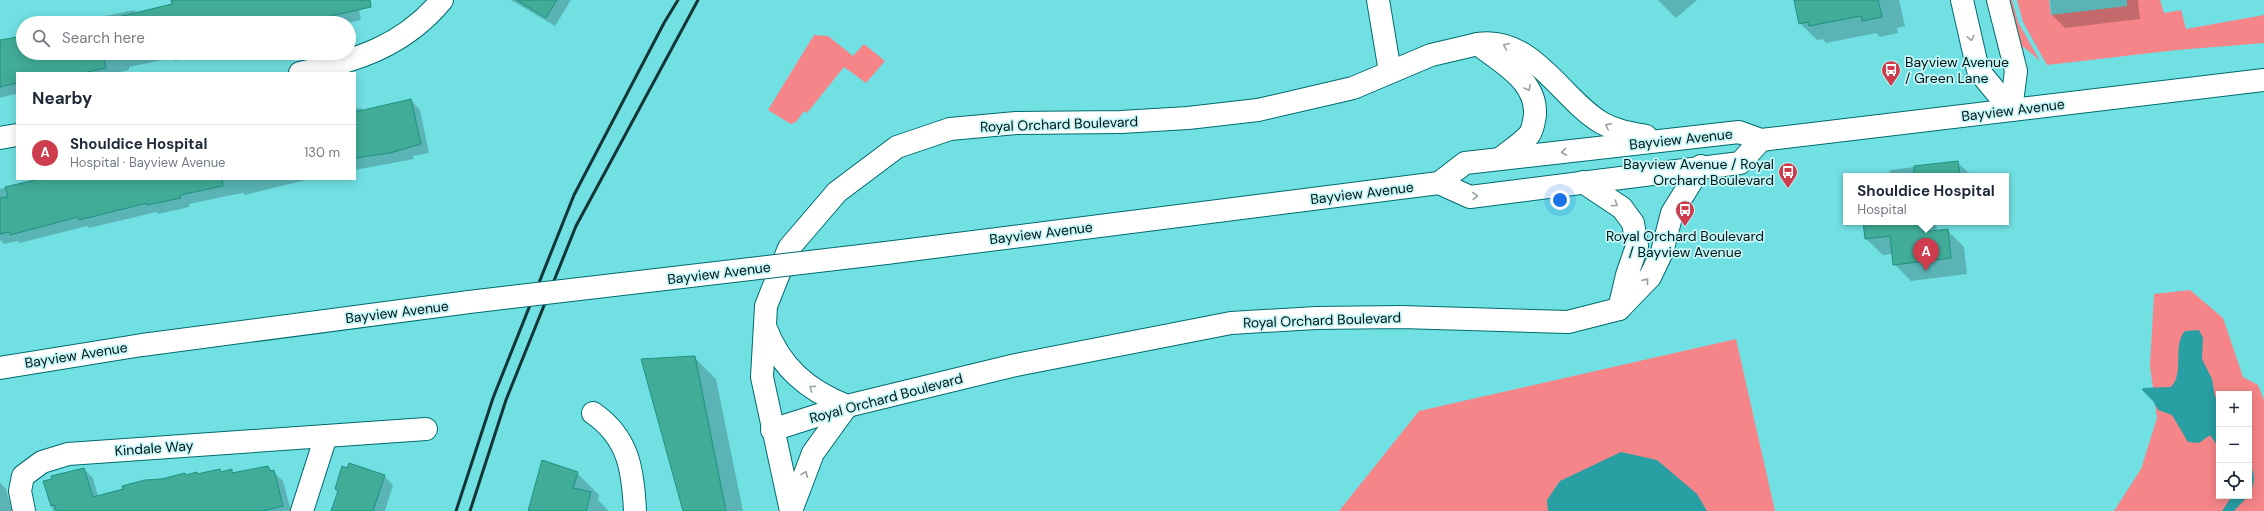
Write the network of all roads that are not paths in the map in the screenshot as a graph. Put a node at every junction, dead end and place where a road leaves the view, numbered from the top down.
1 (442, 0) edge
2 (1378, 0) edge
3 (1962, 0) edge
4 (1998, 0) edge
5 (1478, 44) junction
6 (356, 59) edge
7 (352, 60) edge
8 (304, 72) edge
9 (1390, 72) junction
10 (2264, 80) edge
11 (2011, 110) junction
12 (16, 135) edge
13 (0, 138) edge
14 (1673, 140) junction
15 (1762, 140) junction
16 (1500, 159) junction
17 (1701, 166) junction
18 (1583, 182) junction
19 (1439, 183) junction
20 (1619, 309) junction
21 (764, 322) junction
22 (0, 368) edge
23 (847, 406) junction
24 (593, 413) dead end
25 (426, 429) dead end
26 (772, 430) junction
27 (326, 436) junction
28 (24, 511) edge
29 (302, 511) edge
30 (634, 511) edge
31 (791, 511) edge

1 - 6 main road
2 - 9 main road
3 -> 11 main road
4 - 11 main road
5 - 9 main road, Royal Orchard Boulevard
14 -> 5 main road, Royal Orchard Boulevard
5 -> 16 main road
7 - 8 main road
9 - 21 main road, Royal Orchard Boulevard
10 - 11 main road, Bayview Avenue
11 - 15 main road, Bayview Avenue
12 - 13 main road
14 - 15 main road, Bayview Avenue
14 -> 16 main road, Bayview Avenue
15 - 17 main road, Bayview Avenue
16 - 19 main road, Bayview Avenue
17 - 18 main road, Bayview Avenue
20 -> 17 main road
19 -> 18 main road, Bayview Avenue
18 -> 20 main road
19 - 22 main road, Bayview Avenue, bridge
20 - 23 main road, Royal Orchard Boulevard
23 -> 21 main road
21 - 26 main road, Royal Orchard Boulevard
23 - 26 main road, Royal Orchard Boulevard
31 -> 23 main road
24 - 30 main road
25 - 27 main road, Kindale Way
26 - 31 main road, Royal Orchard Boulevard
27 - 28 main road, Kindale Way
27 - 29 main road

